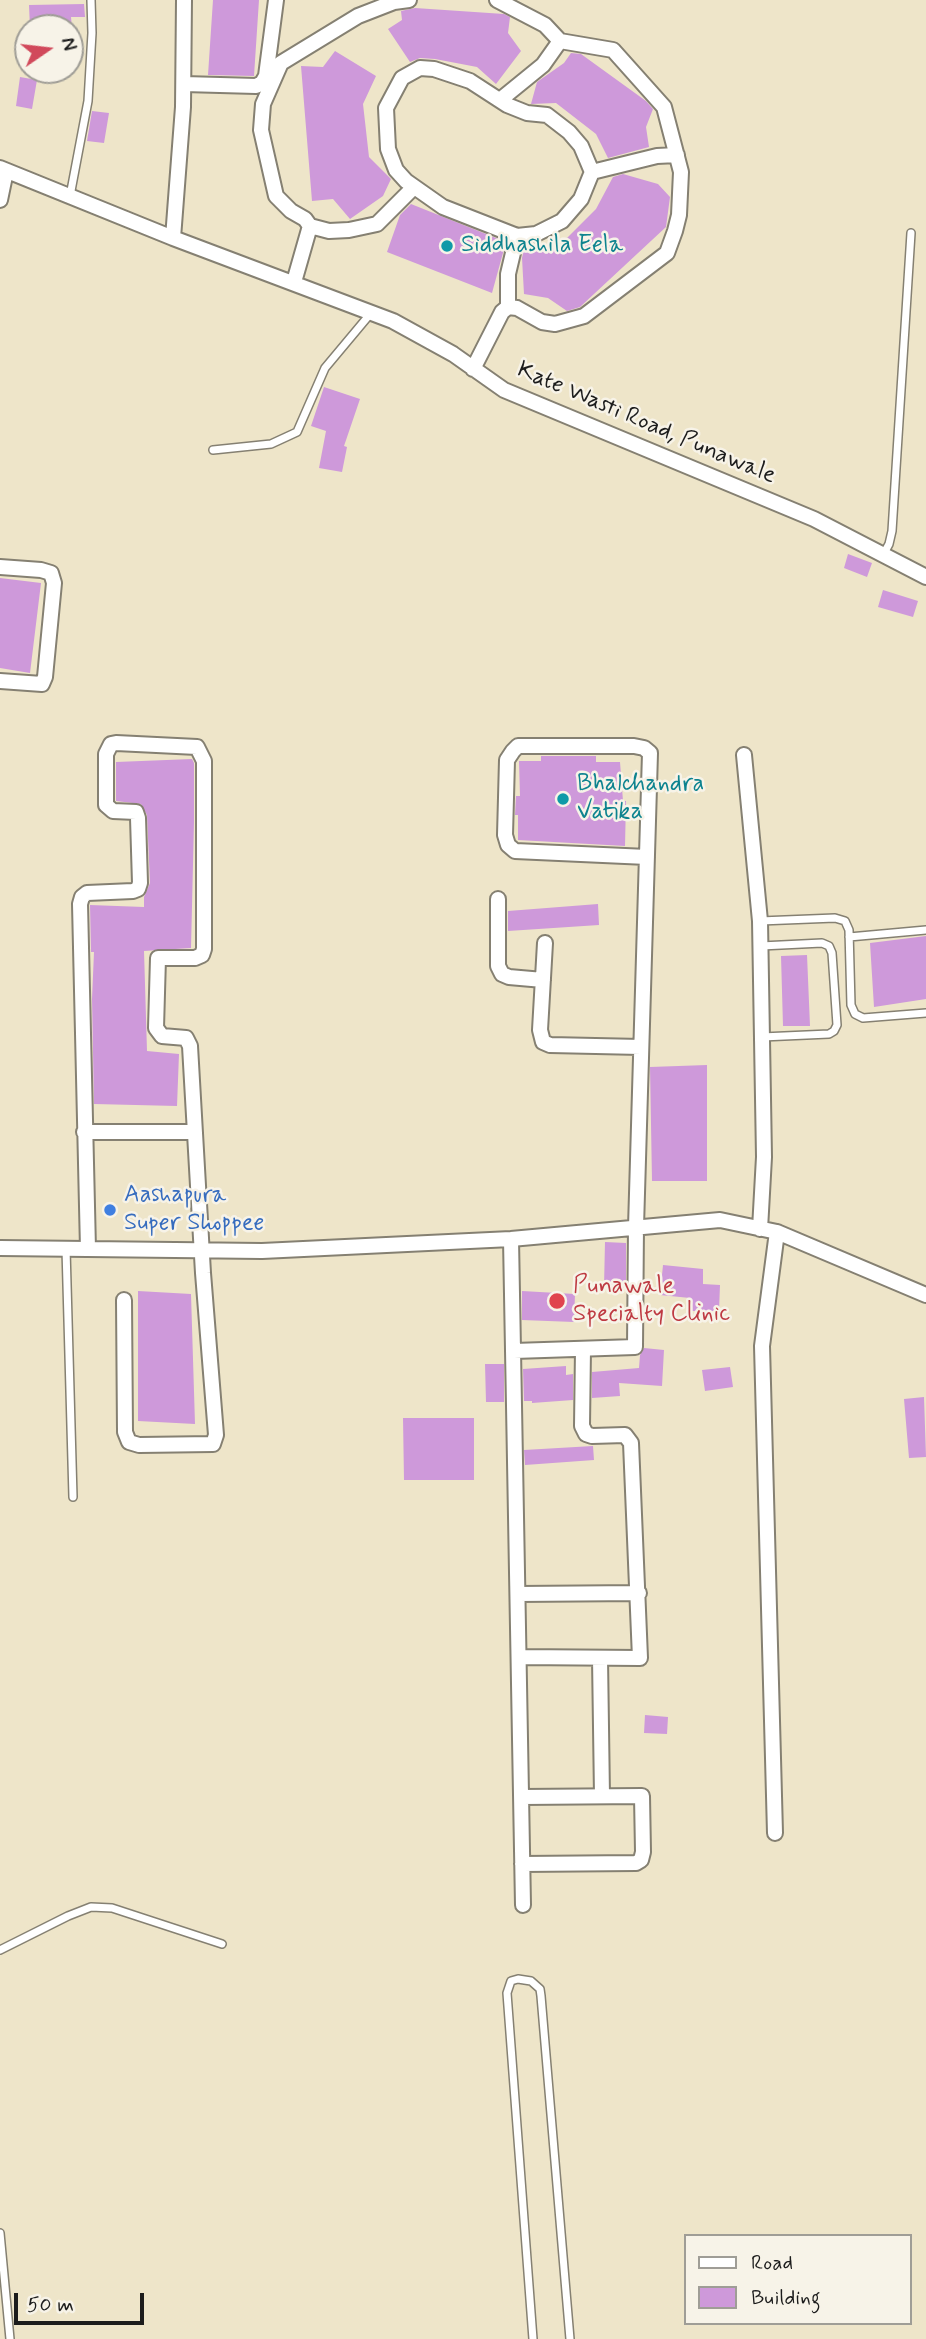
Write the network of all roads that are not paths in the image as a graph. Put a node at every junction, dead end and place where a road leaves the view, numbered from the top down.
1 (92, 0) edge
2 (184, 0) edge
3 (276, 0) edge
4 (409, 0) edge
5 (497, 0) edge
6 (560, 41) junction
7 (184, 84) junction
8 (500, 100) junction
9 (677, 155) junction
10 (3, 170) edge
11 (592, 172) junction
12 (414, 187) junction
13 (71, 196) junction
14 (0, 200) edge
15 (310, 226) junction
16 (911, 233) dead end
17 (517, 236) junction
18 (173, 237) junction
19 (294, 282) junction
20 (508, 307) junction
21 (372, 312) junction
22 (474, 369) junction
23 (213, 450) dead end
24 (883, 555) junction
25 (0, 567) edge
26 (926, 577) edge
27 (0, 681) edge
28 (744, 755) dead end
29 (647, 857) junction
30 (498, 900) dead end
31 (760, 921) junction
32 (926, 930) edge
33 (849, 937) junction
34 (545, 943) dead end
35 (760, 946) junction
36 (543, 980) junction
37 (926, 1013) edge
38 (762, 1037) junction
39 (641, 1048) junction
40 (84, 1132) junction
41 (195, 1132) junction
42 (636, 1227) junction
43 (760, 1229) junction
44 (776, 1232) junction
45 (512, 1239) junction
46 (0, 1248) edge
47 (66, 1249) junction
48 (88, 1249) junction
49 (202, 1250) junction
50 (926, 1295) edge
51 (124, 1300) dead end
52 (583, 1349) junction
53 (514, 1351) junction
54 (73, 1497) dead end
55 (639, 1593) junction
56 (518, 1594) junction
57 (519, 1657) junction
58 (600, 1658) junction
59 (601, 1796) junction
60 (522, 1797) junction
61 (775, 1833) dead end
62 (523, 1864) junction
63 (523, 1905) dead end
64 (222, 1944) dead end
65 (0, 1950) edge
66 (0, 2232) edge
67 (10, 2339) edge
68 (533, 2339) edge
69 (570, 2339) edge

1 - 13 lane
2 - 7 street
3 - 7 street
4 - 15 street
5 - 6 street
6 - 8 street
6 - 9 street
7 - 18 street
8 - 11 street
8 - 12 street
9 - 11 street
9 - 20 street
10 - 13 street, Kate Wasti Road, Punawale
10 - 14 street
11 - 17 street
12 - 15 street
12 - 17 street
13 - 18 street, Kate Wasti Road, Punawale
15 - 19 street
16 - 24 lane
17 - 20 street
18 - 19 street, Kate Wasti Road, Punawale
19 - 21 street, Kate Wasti Road, Punawale
20 - 22 street
21 - 22 street, Kate Wasti Road, Punawale
21 - 23 lane
22 - 24 street, Kate Wasti Road, Punawale
24 - 26 street, Kate Wasti Road, Punawale
25 - 27 street
28 - 31 street
29 - 29 street
29 - 39 street
30 - 36 street
31 - 33 lane
31 - 35 street
32 - 33 lane
33 - 37 lane
34 - 36 street
35 - 38 street
35 - 38 lane
36 - 39 street
38 - 43 street
39 - 42 street
40 - 41 street
40 - 41 street
40 - 48 street
41 - 49 street
42 - 43 street
42 - 45 street
42 - 52 street
43 - 44 street
44 - 50 street
44 - 61 street
45 - 49 street
45 - 53 street
46 - 47 street
47 - 48 street
47 - 54 lane
48 - 49 street
49 - 51 street
52 - 53 street
52 - 55 street
53 - 56 street
55 - 56 street
55 - 58 street
56 - 57 street
57 - 58 street
57 - 60 street
58 - 59 street
59 - 60 street
59 - 62 street
60 - 62 street
62 - 63 street
64 - 65 lane
66 - 67 lane
68 - 69 lane

